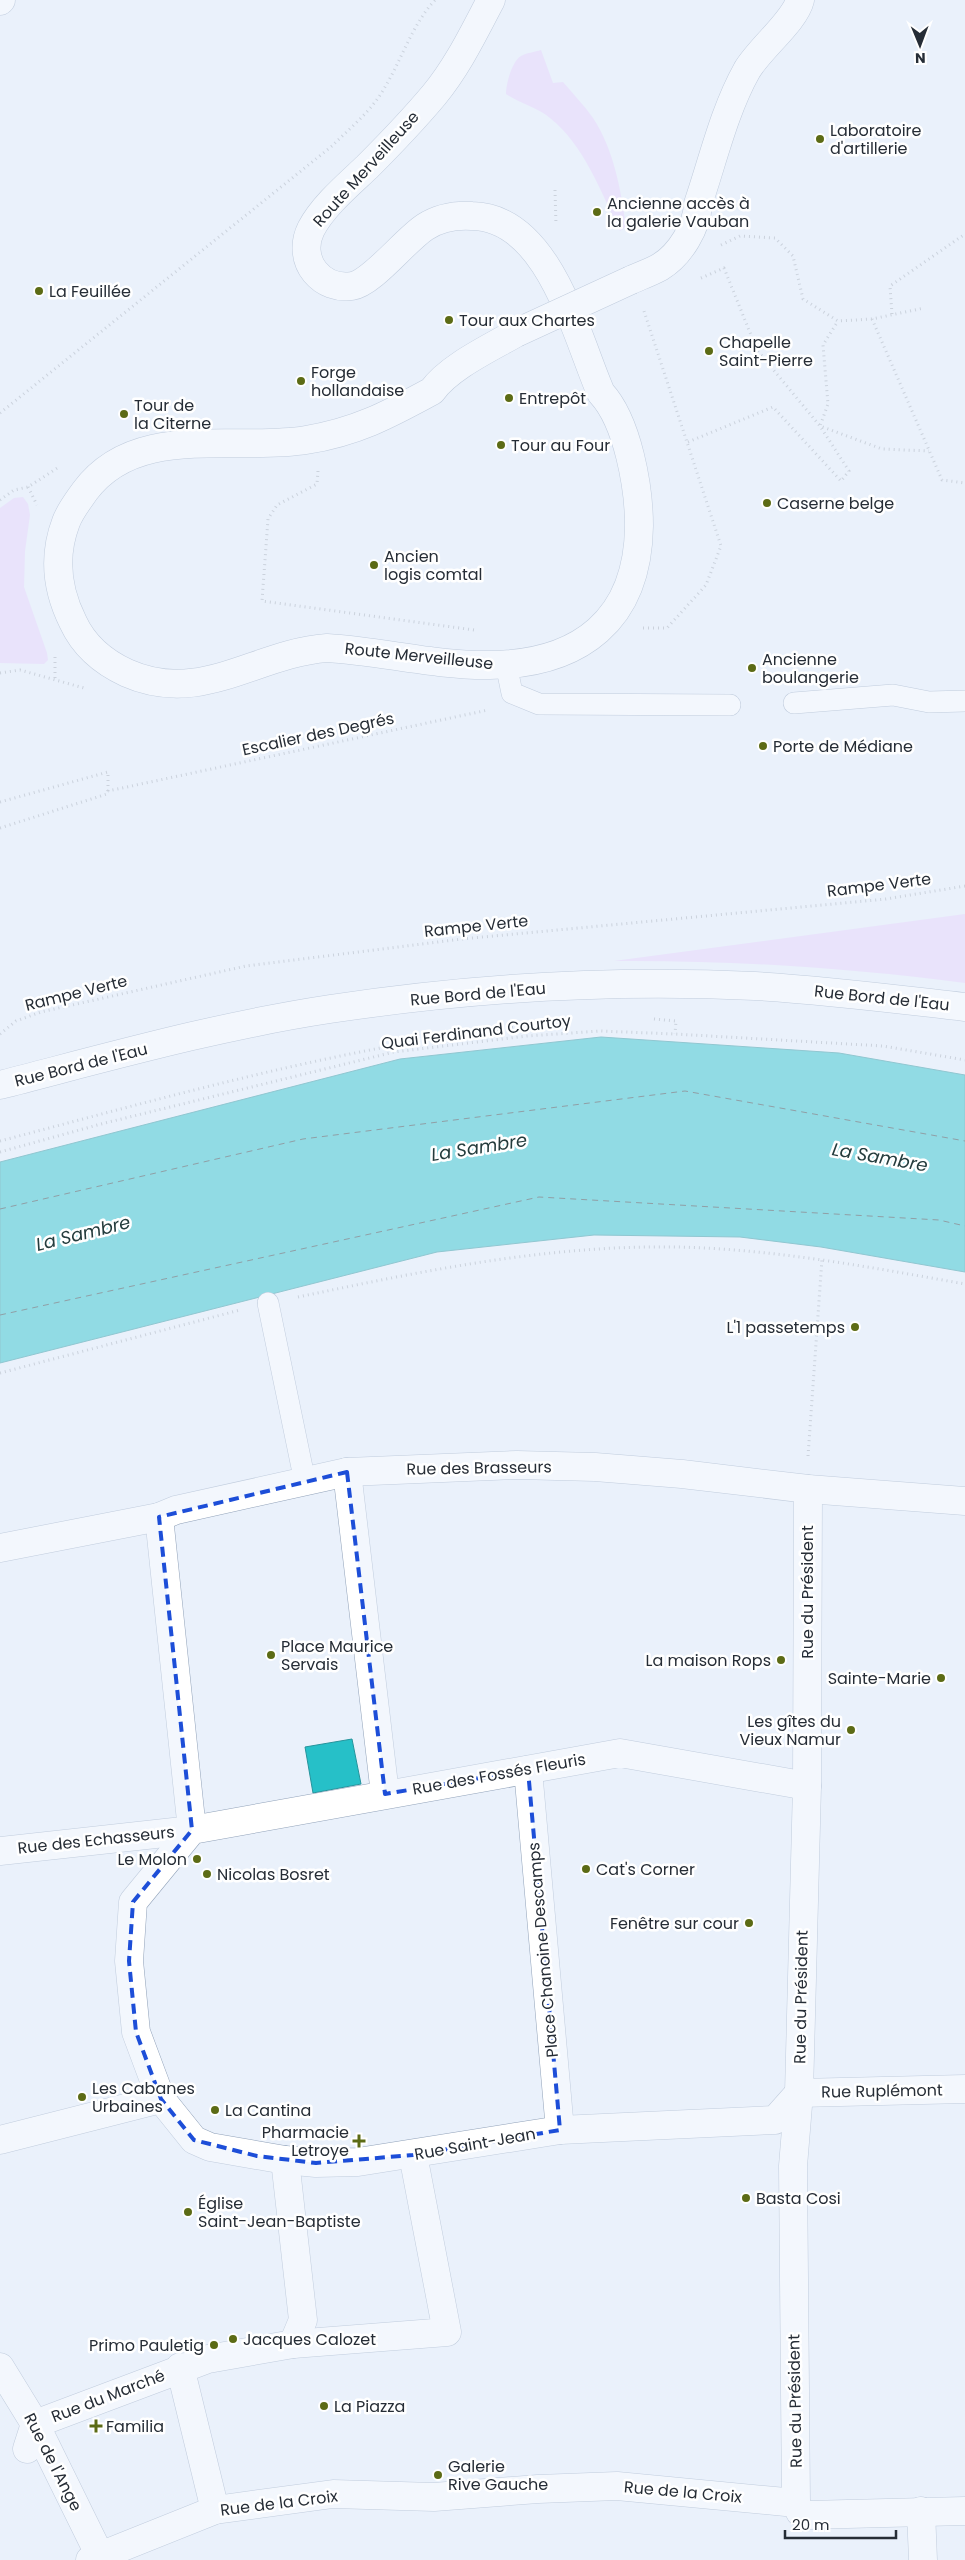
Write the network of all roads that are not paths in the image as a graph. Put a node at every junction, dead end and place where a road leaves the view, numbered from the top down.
1 (491, 0) edge
2 (800, 0) edge
3 (506, 664) junction
4 (965, 702) edge
5 (794, 703) dead end
6 (730, 705) dead end
7 (965, 1007) edge
8 (0, 1085) edge
9 (268, 1303) road end
10 (346, 1472) junction
11 (305, 1482) junction
12 (808, 1490) junction
13 (965, 1501) edge
14 (159, 1517) junction
15 (0, 1548) edge
16 (528, 1770) junction
17 (807, 1786) junction
18 (385, 1794) junction
19 (192, 1830) junction
20 (0, 1851) edge
21 (965, 2089) edge
22 (799, 2093) junction
23 (161, 2099) junction
24 (560, 2130) junction
25 (0, 2140) edge
26 (413, 2155) junction
27 (285, 2160) junction
28 (293, 2344) junction
29 (0, 2366) edge
30 (180, 2367) junction
31 (31, 2437) junction
32 (796, 2503) junction
33 (215, 2510) junction
34 (921, 2511) junction
35 (965, 2511) edge
36 (97, 2559) edge
37 (923, 2560) edge

1 - 3 street, Route Merveilleuse
2 - 3 street, Route Merveilleuse, bridge
3 - 6 lane
4 - 5 lane
7 - 8 street, Rue Bord de l'Eau
9 - 11 lane
10 - 11 street, Rue des Brasseurs
10 - 12 street, Rue des Brasseurs
10 - 18 street
11 - 14 street, Rue des Brasseurs
12 - 13 street, Rue des Brasseurs
12 - 17 street, Rue du Président
14 - 15 street, Rue des Brasseurs
14 - 19 street
16 - 17 street, Rue des Fossés Fleuris
16 - 18 street, Rue des Fossés Fleuris
16 - 24 street, Place Chanoine Descamps
17 - 22 street, Rue du Président
18 - 19 street, Rue des Fossés Fleuris
19 - 20 street, Rue des Echasseurs
19 - 23 street, Rue Saint-Jean
21 - 22 street, Rue Ruplémont
22 - 24 street, Rue Saint-Jean
22 - 32 street, Rue du Président
23 - 25 street
23 - 27 street, Rue Saint-Jean
24 - 26 street, Rue Saint-Jean
26 - 27 street, Rue Saint-Jean
26 - 28 street, Rue du Marché
27 - 28 street
28 - 30 street, Rue du Marché
29 - 31 street, Rue de l'Ange
30 - 31 street, Rue du Marché
30 - 33 street
31 - 36 street, Rue de l'Ange
32 - 33 street, Rue de la Croix
32 - 34 street
33 - 36 street, Rue de la Croix
34 - 35 street
34 - 37 street

